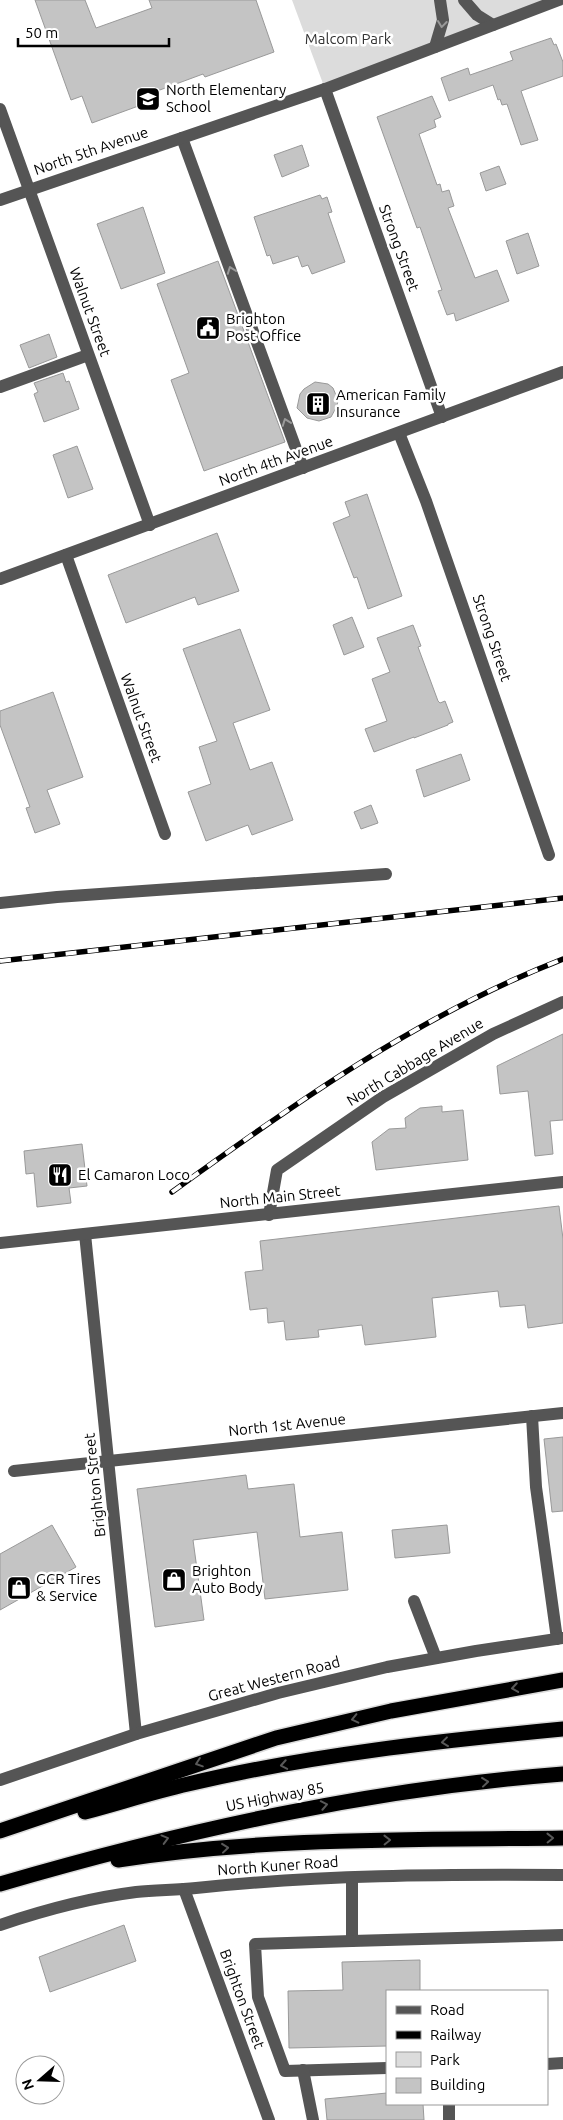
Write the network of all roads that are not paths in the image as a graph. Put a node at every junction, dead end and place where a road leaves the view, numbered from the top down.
1 (440, 0) edge
2 (464, 0) edge
3 (559, 0) edge
4 (493, 26) junction
5 (435, 47) junction
6 (324, 90) junction
7 (0, 109) edge
8 (182, 138) junction
9 (29, 190) junction
10 (0, 200) edge
11 (88, 355) junction
12 (563, 372) edge
13 (0, 388) edge
14 (442, 417) junction
15 (399, 433) junction
16 (303, 468) junction
17 (150, 525) junction
18 (66, 555) junction
19 (0, 579) edge
20 (165, 834) dead end
21 (549, 855) dead end
22 (386, 874) dead end
23 (0, 903) edge
24 (563, 1002) edge
25 (563, 1182) edge
26 (269, 1215) junction
27 (85, 1234) junction
28 (0, 1243) edge
29 (563, 1412) edge
30 (532, 1416) junction
31 (109, 1460) junction
32 (14, 1471) dead end
33 (414, 1601) dead end
34 (560, 1639) edge
35 (436, 1658) junction
36 (563, 1680) edge
37 (563, 1729) edge
38 (136, 1734) junction
39 (563, 1774) edge
40 (0, 1780) edge
41 (0, 1833) edge
42 (563, 1838) edge
43 (38, 1873) junction
44 (563, 1875) edge
45 (352, 1878) junction
46 (0, 1884) edge
47 (184, 1889) junction
48 (0, 1925) edge
49 (563, 1935) edge
50 (352, 1941) junction
51 (548, 2064) edge
52 (563, 2064) edge
53 (386, 2068) edge
54 (303, 2070) junction
55 (449, 2105) edge
56 (270, 2120) edge
57 (313, 2120) edge
58 (450, 2120) edge

1 -> 5 street
2 - 4 street
3 - 4 street, North 5th Avenue
4 - 5 street, North 5th Avenue
5 - 6 street, North 5th Avenue
6 - 8 street, North 5th Avenue
6 - 14 street, Strong Street
7 - 9 street, Walnut Street
8 - 9 street, North 5th Avenue
16 -> 8 street
9 - 10 street, North 5th Avenue
9 - 11 street, Walnut Street
11 - 13 street
11 - 17 street, Walnut Street
12 - 14 street, North 4th Avenue
14 - 15 street, North 4th Avenue
15 - 16 street, North 4th Avenue
15 - 21 street, Strong Street
16 - 17 street, North 4th Avenue
17 - 18 street, North 4th Avenue
18 - 19 street, North 4th Avenue
18 - 20 street, Walnut Street
22 - 23 street
24 - 26 street, North Cabbage Avenue
25 - 26 street, North Main Street
26 - 27 street, North Main Street
27 - 28 street, North Main Street
27 - 31 street, Brighton Street
29 - 30 street, North 1st Avenue
30 - 31 street, North 1st Avenue
30 - 34 street
31 - 32 street, North 1st Avenue
31 - 38 street, Brighton Street
33 - 35 street
34 - 35 street, Great Western Road
35 - 38 street, Great Western Road
36 -> 41 highway
37 -> 41 highway, US Highway 85
38 - 40 street, Great Western Road
43 -> 39 highway, US Highway 85
43 -> 42 highway
43 - 46 highway, US Highway 85
44 - 45 street, North Kuner Road
45 - 47 street, North Kuner Road
45 - 50 street
47 - 48 street, North Kuner Road
47 - 56 street, Brighton Street
49 - 50 street
50 - 54 street
51 - 52 street
53 - 54 street
54 - 57 street
55 - 58 street

